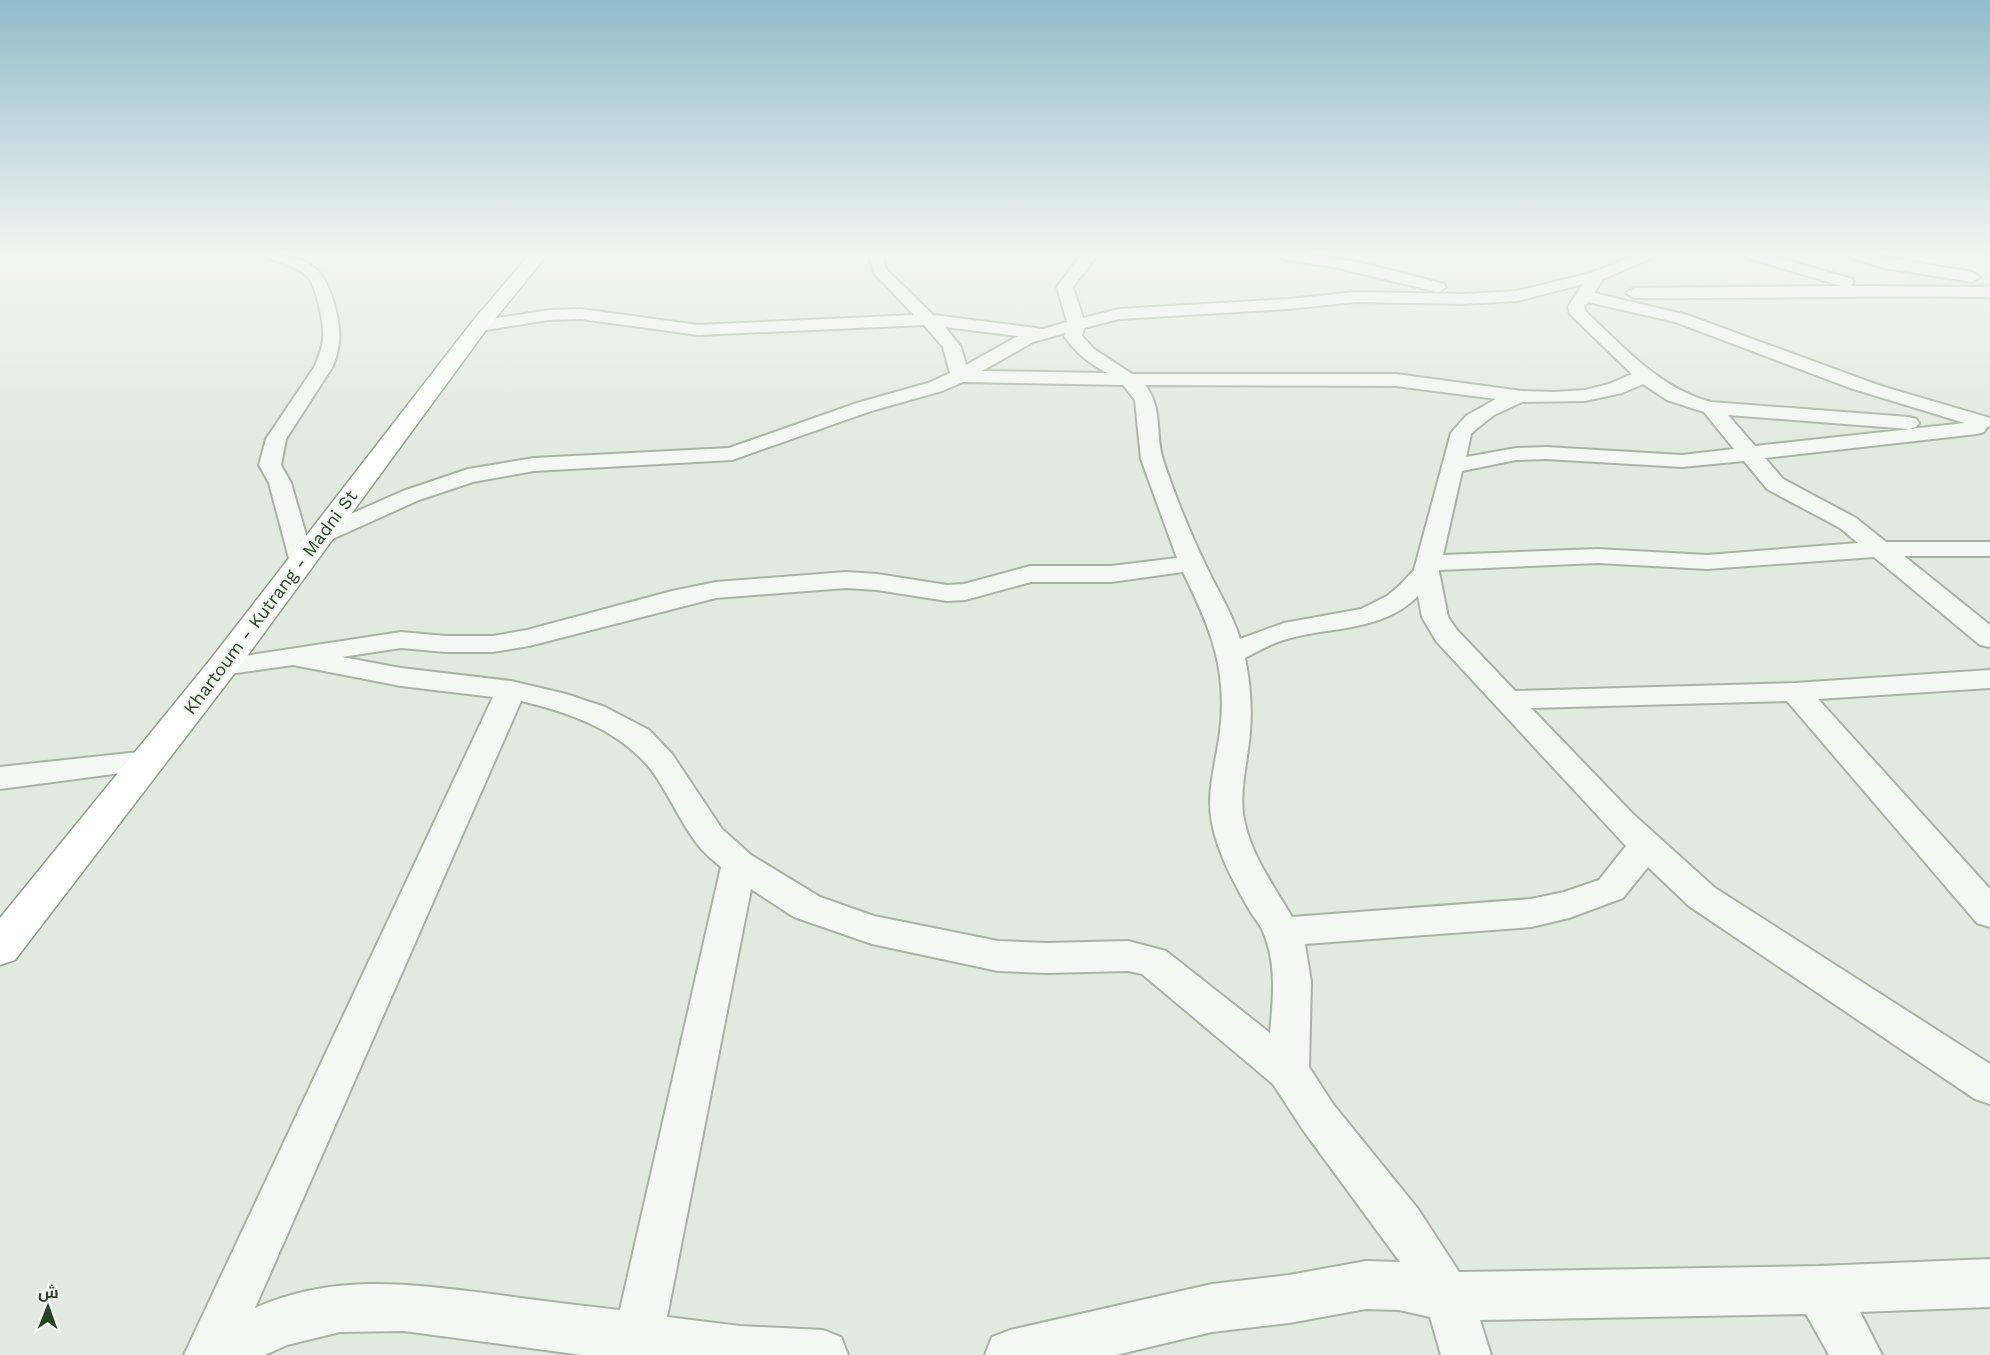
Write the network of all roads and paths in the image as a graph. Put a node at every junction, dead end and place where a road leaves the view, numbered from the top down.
1 (329, 318) edge
2 (485, 318) edge
3 (536, 318) edge
4 (602, 318) edge
5 (1074, 318) edge
6 (1102, 318) edge
7 (1583, 318) edge
8 (1681, 318) edge
9 (929, 320) junction
10 (1076, 325) junction
11 (479, 326) junction
12 (1044, 334) junction
13 (960, 376) junction
14 (1644, 376) junction
15 (1127, 380) junction
16 (1518, 397) junction
17 (1711, 408) junction
18 (1983, 423) edge
19 (1749, 454) junction
20 (1452, 466) junction
21 (320, 536) junction
22 (1880, 549) junction
23 (1990, 549) edge
24 (302, 562) junction
25 (1192, 563) junction
26 (1427, 568) junction
27 (1990, 639) edge
28 (292, 656) junction
29 (1229, 656) junction
30 (222, 667) junction
31 (1990, 679) edge
32 (511, 690) junction
33 (1795, 692) junction
34 (1505, 700) junction
35 (148, 760) junction
36 (0, 778) edge
37 (1646, 846) junction
38 (739, 864) junction
39 (1990, 913) edge
40 (1282, 932) junction
41 (0, 948) edge
42 (1288, 1071) junction
43 (1990, 1086) edge
44 (1990, 1284) edge
45 (1819, 1290) junction
46 (1446, 1296) junction
47 (638, 1338) junction
48 (1101, 1346) edge
49 (209, 1355) edge
50 (823, 1355) edge
51 (1010, 1355) edge
52 (1466, 1355) edge
53 (1857, 1355) edge

1 - 24 street
2 - 11 highway, Khartoum - Kutrang - Madni St
3 - 11 street
4 - 9 street
5 - 10 street
6 - 10 street
7 - 14 street
8 - 18 street
9 - 12 street
9 - 13 street
10 - 12 street
10 - 15 street
11 - 21 highway, Khartoum - Kutrang - Madni St
12 - 13 street
13 - 15 street
13 - 21 street
14 - 16 street
14 - 17 street
15 - 16 street
15 - 25 street
16 - 20 street
17 - 18 street
17 - 19 street
18 - 19 street
19 - 20 street
19 - 22 street
20 - 26 street
21 - 24 highway, Khartoum - Kutrang - Madni St
22 - 23 street
22 - 26 street
22 - 27 street
24 - 30 highway, Khartoum - Kutrang - Madni St
25 - 28 street
25 - 29 street
26 - 29 street
26 - 34 street
28 - 30 street
28 - 32 street
29 - 40 street
30 - 35 highway, Khartoum - Kutrang - Madni St
31 - 33 street
32 - 38 street
32 - 49 street
33 - 34 street
33 - 39 street
34 - 37 street
35 - 36 street
35 - 41 highway, Khartoum - Kutrang - Madni St
37 - 40 street
37 - 43 street
38 - 42 street
38 - 47 street
40 - 42 street
42 - 46 street
44 - 45 street
45 - 46 street
45 - 53 street
46 - 48 street
46 - 52 street
47 - 49 street
47 - 50 street
48 - 51 street

